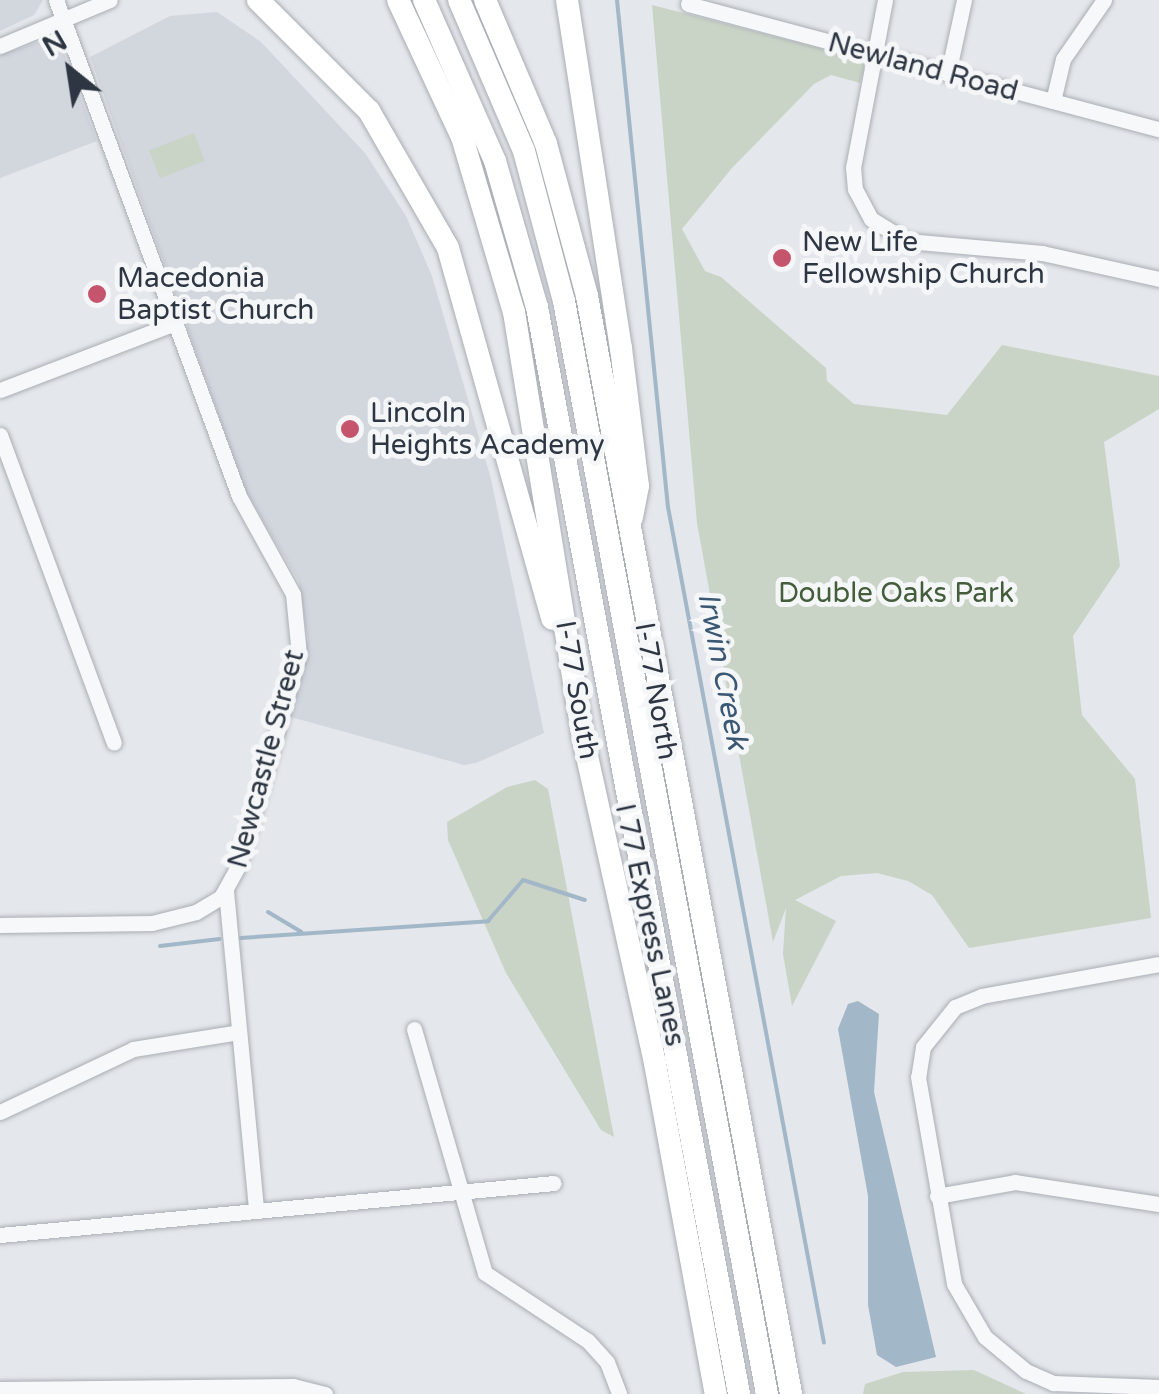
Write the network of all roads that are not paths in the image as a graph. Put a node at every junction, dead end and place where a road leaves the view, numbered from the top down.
1 (56, 0) edge
2 (81, 0) edge
3 (110, 0) edge
4 (258, 0) edge
5 (398, 0) edge
6 (424, 0) edge
7 (459, 0) edge
8 (485, 0) edge
9 (567, 0) edge
10 (885, 0) edge
11 (964, 0) edge
12 (1104, 0) edge
13 (688, 4) dead end
14 (62, 17) junction
15 (0, 46) edge
16 (874, 54) junction
17 (948, 74) junction
18 (1053, 101) junction
19 (1159, 129) edge
20 (1159, 279) edge
21 (175, 324) junction
22 (0, 390) edge
23 (0, 436) edge
24 (629, 536) junction
25 (583, 738) junction
26 (114, 743) dead end
27 (226, 891) junction
28 (0, 925) edge
29 (1157, 964) edge
30 (414, 1029) dead end
31 (239, 1032) junction
32 (0, 1112) edge
33 (554, 1183) dead end
34 (460, 1192) junction
35 (938, 1196) junction
36 (1159, 1204) edge
37 (256, 1211) junction
38 (0, 1234) edge
39 (1159, 1387) edge
40 (0, 1389) edge
41 (326, 1394) edge
42 (619, 1394) edge
43 (716, 1394) edge
44 (739, 1394) edge
45 (767, 1394) edge
46 (791, 1394) edge

1 - 14 street
2 - 14 street
3 - 14 street
4 - 25 highway
5 - 25 highway, I-77 South
6 - 44 highway, I 77 Express Lanes
7 - 45 highway, I 77 Express Lanes
8 - 24 highway, I-77 North
9 - 24 highway
10 - 16 street
11 - 17 street
12 - 18 street
13 - 16 street, Newland Road
14 - 15 street
14 - 21 street, Newcastle Street
16 - 17 street, Newland Road
16 - 20 street
17 - 18 street, Newland Road
18 - 19 street, Newland Road
21 - 22 street
21 - 27 street, Newcastle Street
23 - 26 street
24 - 46 highway, I-77 North
25 - 43 highway, I-77 South
27 - 28 street, Newcastle Street
27 - 31 street
29 - 35 street
30 - 34 street
31 - 32 street
31 - 37 street
33 - 34 street
34 - 37 street
34 - 42 street
35 - 36 street
35 - 39 street
37 - 38 street
40 - 41 street

